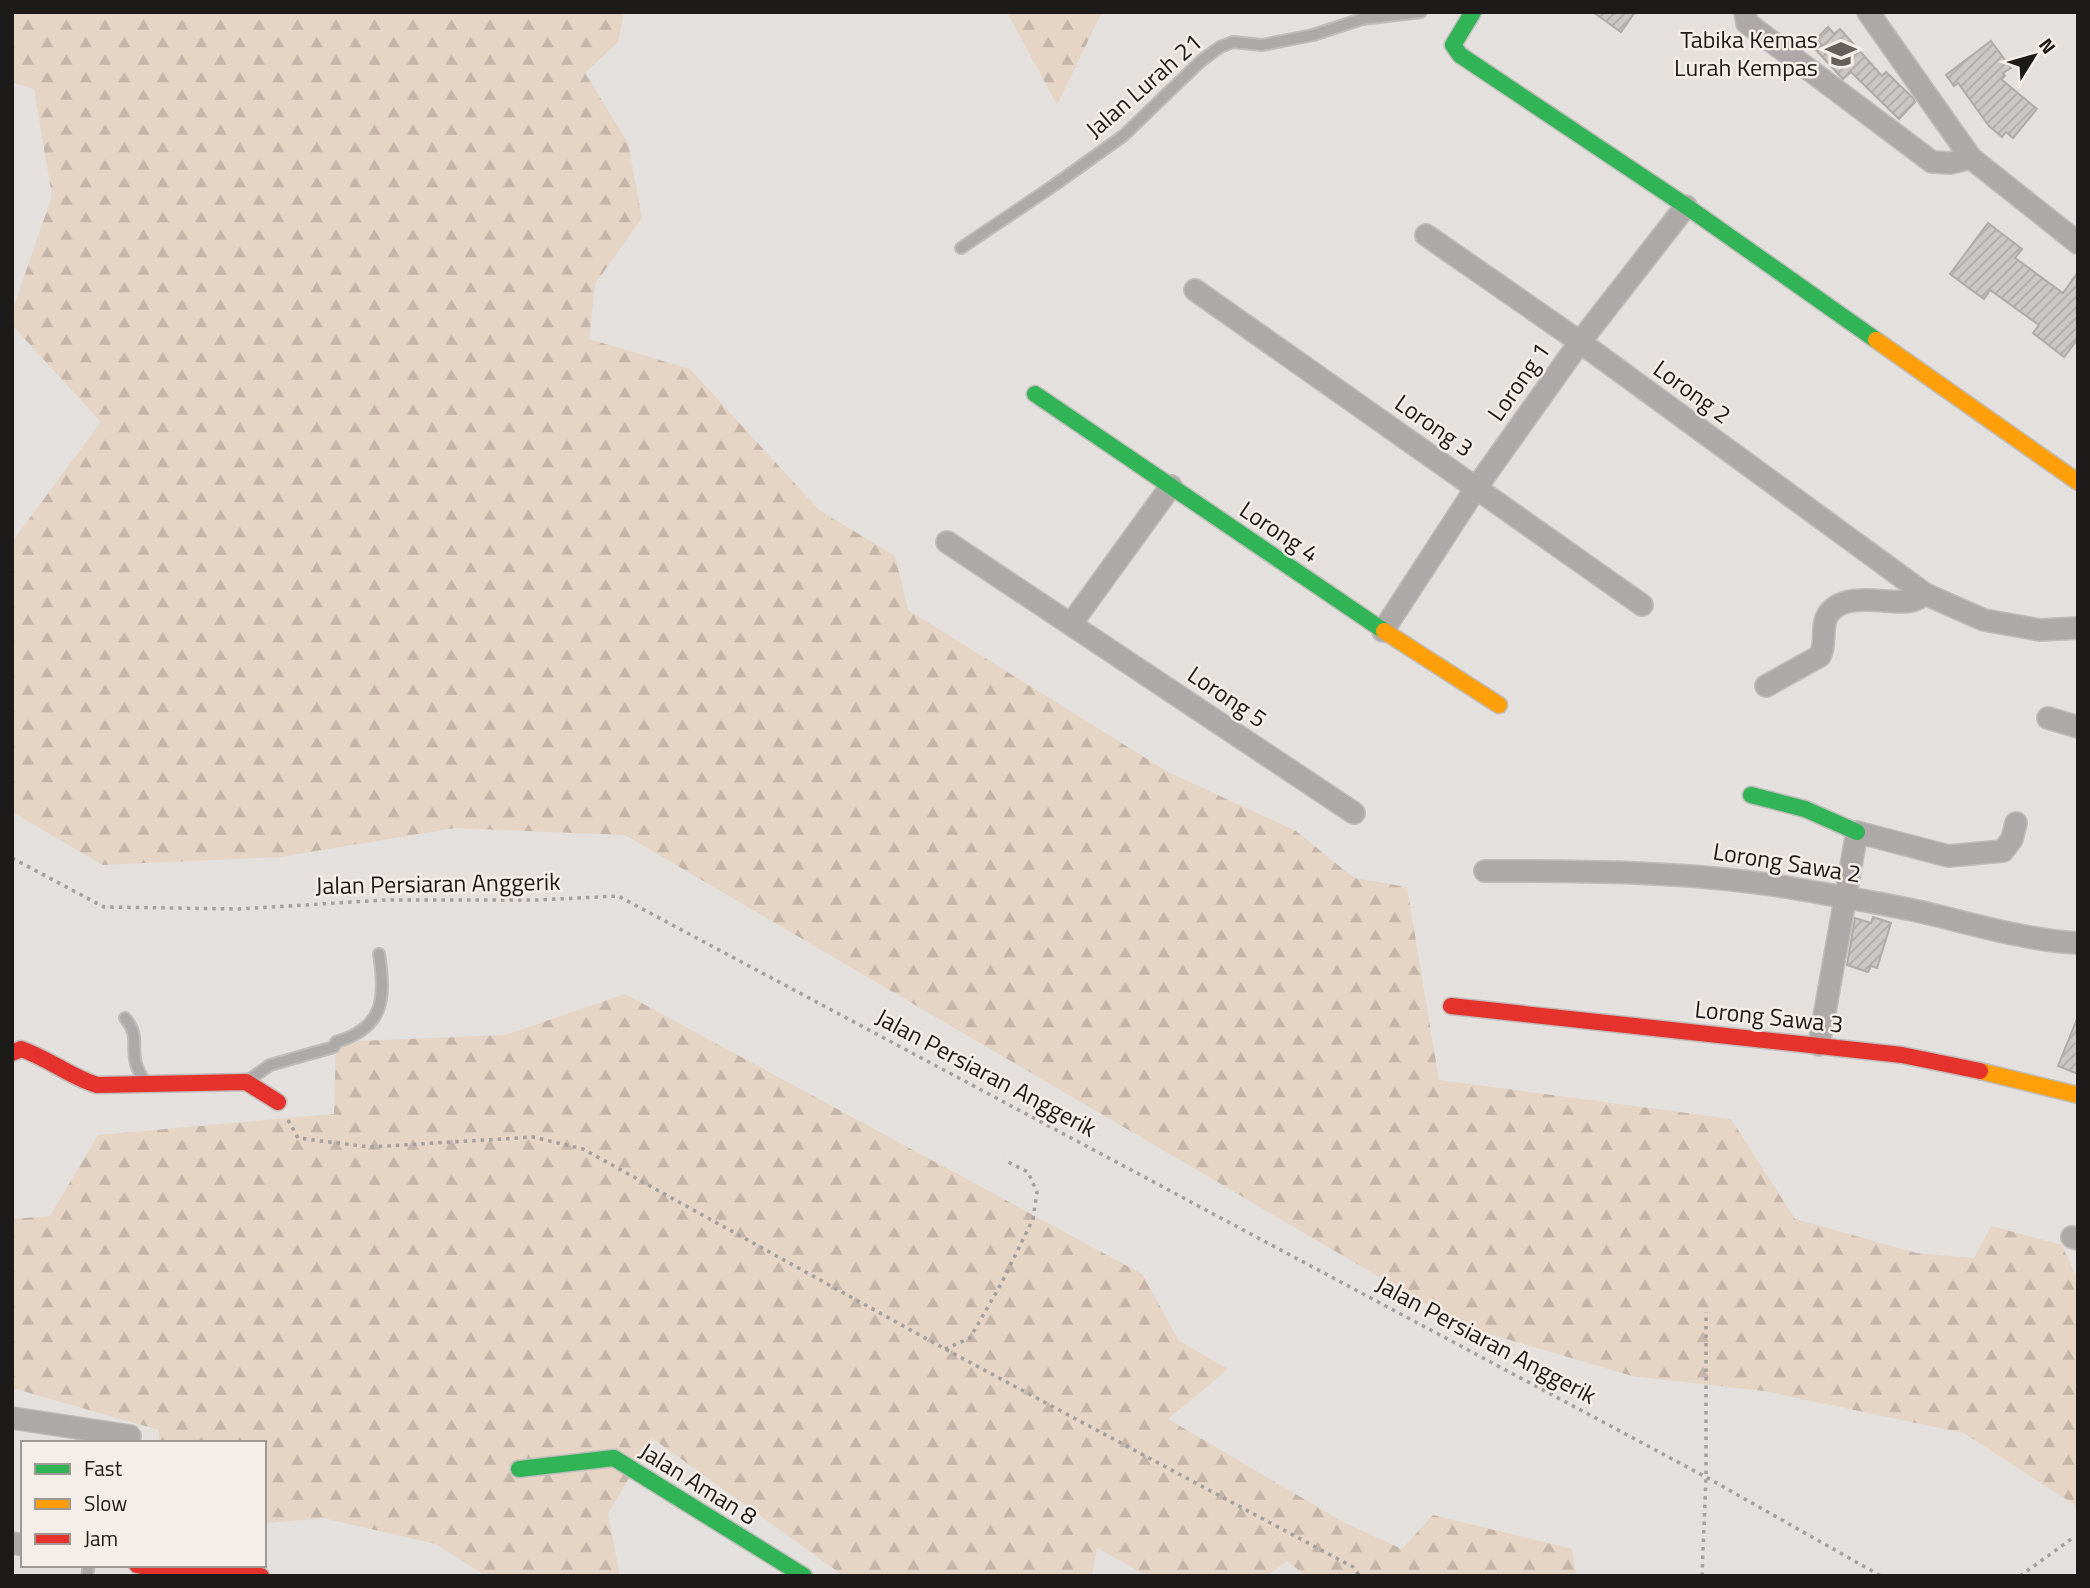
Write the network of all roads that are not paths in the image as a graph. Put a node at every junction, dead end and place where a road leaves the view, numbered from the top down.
1 (1421, 12) edge
2 (1473, 12) edge
3 (1745, 12) edge
4 (1868, 12) edge
5 (1971, 158) junction
6 (1686, 206) junction
7 (1426, 234) dead end
8 (2078, 243) edge
9 (961, 248) dead end
10 (1195, 290) dead end
11 (1580, 342) junction
12 (1035, 394) dead end
13 (2078, 482) edge
14 (1171, 486) junction
15 (1476, 488) junction
16 (947, 542) dead end
17 (1925, 594) junction
18 (1642, 605) dead end
19 (1071, 624) junction
20 (2078, 628) edge
21 (1384, 631) junction
22 (1766, 686) dead end
23 (1499, 705) dead end
24 (2048, 718) dead end
25 (2078, 727) edge
26 (1751, 795) dead end
27 (1354, 813) dead end
28 (2016, 823) dead end
29 (1857, 832) junction
30 (1485, 871) dead end
31 (1847, 899) junction
32 (2078, 943) edge
33 (379, 954) dead end
34 (1451, 1006) dead end
35 (125, 1018) dead end
36 (1819, 1045) junction
37 (12, 1053) edge
38 (246, 1082) junction
39 (146, 1084) junction
40 (2078, 1095) edge
41 (278, 1102) road end
42 (12, 1418) edge
43 (130, 1436) dead end
44 (519, 1469) dead end
45 (146, 1567) edge
46 (251, 1575) edge
47 (804, 1576) edge

1 - 9 lane, Jalan Lurah 21
2 - 6 street
3 - 5 street
4 - 5 street
5 - 8 street
6 - 11 street, Lorong 1
6 - 13 street
7 - 11 street, Lorong 2
10 - 15 street, Lorong 3
11 - 15 street, Lorong 1
11 - 17 street, Lorong 2
12 - 14 street, Lorong 4
14 - 19 street
14 - 21 street, Lorong 4
15 - 18 street, Lorong 3
15 - 21 street, Lorong 1
16 - 19 street, Lorong 5
17 - 20 street, Lorong 2
17 - 22 street
19 - 27 street, Lorong 5
21 - 23 street, Lorong 4
24 - 25 street
26 - 29 street
28 - 29 street
29 - 31 street
30 - 31 street, Lorong Sawa 2
31 - 32 street, Lorong Sawa 2
31 - 36 street
33 - 38 lane
34 - 36 street, Lorong Sawa 3
35 - 39 lane
36 - 40 street, Lorong Sawa 3
37 - 39 street
38 - 39 street
38 - 41 street
42 - 43 street
44 - 47 street, Jalan Aman 8
45 - 46 street

